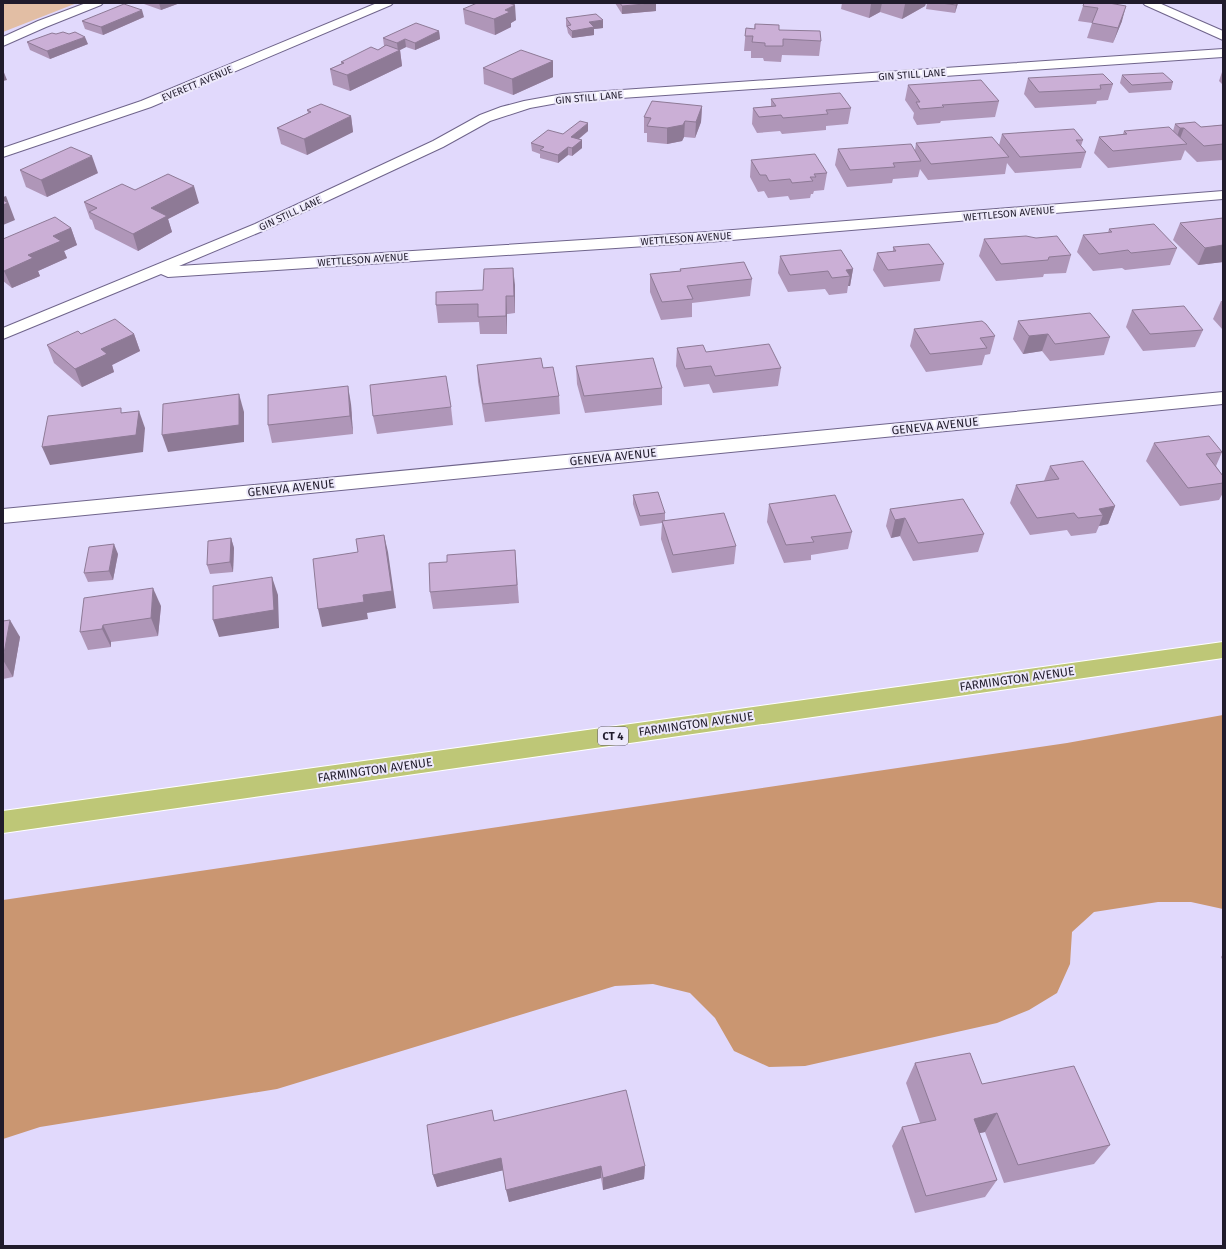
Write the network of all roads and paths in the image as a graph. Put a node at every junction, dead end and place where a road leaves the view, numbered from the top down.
1 (97, 3) edge
2 (387, 3) edge
3 (1149, 3) edge
4 (1223, 36) edge
5 (3, 42) edge
6 (1223, 53) edge
7 (3, 153) edge
8 (1223, 195) edge
9 (148, 273) junction
10 (3, 334) edge
11 (1223, 398) edge
12 (3, 516) edge
13 (1223, 650) edge
14 (3, 822) edge

1 - 5 street
2 - 7 street, EVERETT AVENUE
3 - 4 street
6 - 9 street, GIN STILL LANE
8 - 9 street, WETTLESON AVENUE
9 - 10 street, GIN STILL LANE
11 - 12 street, GENEVA AVENUE
13 - 14 main road, FARMINGTON AVENUE / CT 4

